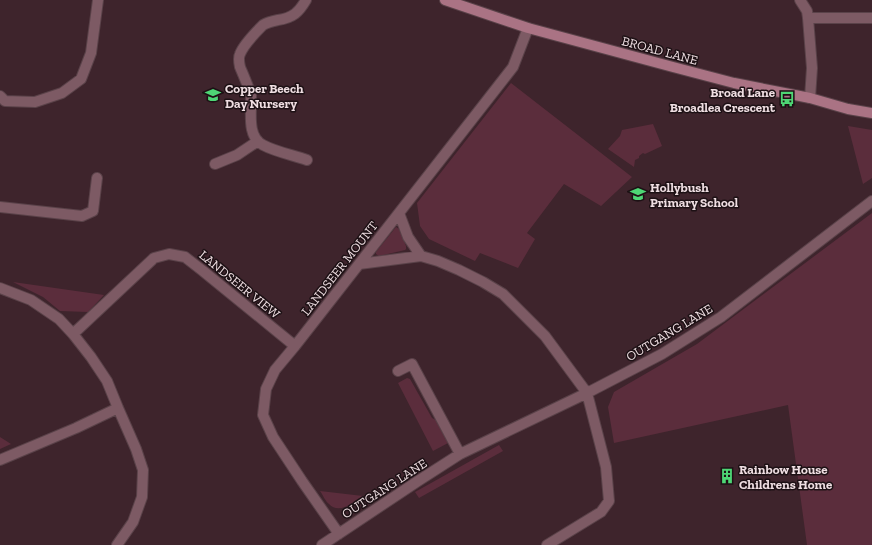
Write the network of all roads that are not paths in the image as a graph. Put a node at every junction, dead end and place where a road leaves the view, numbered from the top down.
1 (98, 0) edge
2 (306, 0) edge
3 (444, 0) edge
4 (800, 0) edge
5 (808, 18) junction
6 (872, 18) edge
7 (528, 28) junction
8 (0, 96) edge
9 (810, 98) junction
10 (872, 114) edge
11 (258, 141) junction
12 (307, 160) dead end
13 (215, 164) dead end
14 (97, 178) dead end
15 (872, 201) edge
16 (0, 207) edge
17 (399, 213) junction
18 (421, 256) junction
19 (359, 264) junction
20 (0, 288) edge
21 (73, 334) junction
22 (295, 346) junction
23 (398, 371) dead end
24 (587, 394) junction
25 (118, 408) junction
26 (460, 454) junction
27 (0, 460) edge
28 (339, 534) junction
29 (117, 545) edge
30 (322, 545) edge
31 (547, 545) edge

1 - 8 street
2 - 11 street
3 - 7 street, BROAD LANE
4 - 5 street
5 - 6 street
5 - 9 street
7 - 9 street, BROAD LANE
7 - 17 street, LANDSEER MOUNT
9 - 10 street, BROAD LANE
11 - 12 street
11 - 13 street
14 - 16 street
15 - 24 street, OUTGANG LANE
17 - 18 street
17 - 19 street, LANDSEER MOUNT
18 - 19 street
18 - 24 street
19 - 22 street, LANDSEER MOUNT
20 - 21 street
21 - 22 street, LANDSEER VIEW
21 - 25 street
22 - 28 street, LANDSEER MOUNT
23 - 26 street
24 - 26 street, OUTGANG LANE
24 - 31 street
25 - 27 street
25 - 29 street
26 - 28 street, OUTGANG LANE
28 - 30 street, OUTGANG LANE

